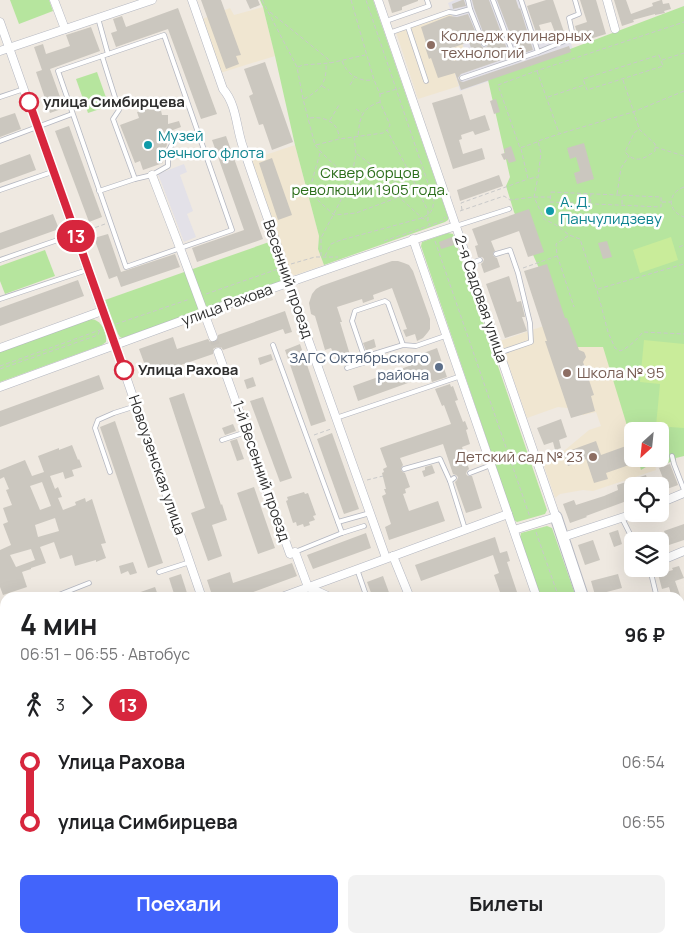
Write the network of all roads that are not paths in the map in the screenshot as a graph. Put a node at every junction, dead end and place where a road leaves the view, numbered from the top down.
1 (54, 0) edge
2 (152, 0) edge
3 (192, 0) edge
4 (378, 0) edge
5 (427, 0) edge
6 (468, 0) edge
7 (493, 0) edge
8 (521, 0) edge
9 (575, 0) edge
10 (607, 0) edge
11 (470, 10) junction
12 (98, 18) junction
13 (0, 22) edge
14 (386, 22) junction
15 (408, 27) junction
16 (65, 29) junction
17 (615, 29) dead end
18 (390, 33) junction
19 (484, 44) dead end
20 (10, 48) junction
21 (0, 52) edge
22 (538, 52) junction
23 (108, 54) junction
24 (102, 56) junction
25 (515, 59) junction
26 (462, 78) dead end
27 (426, 81) dead end
28 (24, 89) junction
29 (0, 97) edge
30 (72, 114) junction
31 (38, 127) junction
32 (174, 140) dead end
33 (0, 142) edge
34 (53, 172) junction
35 (152, 175) junction
36 (135, 179) junction
37 (0, 190) edge
38 (99, 190) junction
39 (509, 209) dead end
40 (456, 226) junction
41 (75, 234) junction
42 (413, 239) junction
43 (180, 248) junction
44 (496, 254) dead end
45 (0, 260) edge
46 (480, 260) dead end
47 (469, 264) junction
48 (87, 270) junction
49 (288, 283) junction
50 (0, 299) edge
51 (102, 311) junction
52 (204, 313) junction
53 (447, 336) junction
54 (213, 337) tunnel mouth
55 (115, 345) junction
56 (274, 345) dead end
57 (403, 345) junction
58 (0, 348) edge
59 (218, 352) tunnel mouth
60 (500, 353) junction
61 (364, 357) junction
62 (347, 368) dead end
63 (461, 376) junction
64 (0, 387) edge
65 (136, 406) junction
66 (337, 422) junction
67 (246, 432) junction
68 (222, 440) dead end
69 (672, 456) dead end
70 (492, 466) junction
71 (404, 469) dead end
72 (110, 472) dead end
73 (470, 473) dead end
74 (454, 478) dead end
75 (450, 481) junction
76 (684, 492) edge
77 (669, 499) edge
78 (370, 513) junction
79 (508, 514) junction
80 (556, 517) junction
81 (622, 518) joint
82 (338, 522) junction
83 (364, 526) dead end
84 (465, 529) junction
85 (514, 530) junction
86 (629, 532) edge
87 (342, 533) junction
88 (563, 537) junction
89 (684, 551) edge
90 (295, 552) junction
91 (389, 557) junction
92 (669, 557) edge
93 (190, 562) junction
94 (357, 569) junction
95 (159, 572) dead end
96 (652, 577) edge
97 (89, 582) dead end
98 (308, 587) junction
99 (65, 592) edge
100 (200, 592) edge
101 (294, 592) edge
102 (319, 592) edge
103 (364, 592) edge
104 (407, 592) edge
105 (535, 592) edge
106 (582, 592) edge
107 (656, 592) edge

1 - 16 street
2 - 12 street
3 - 49 street, Весенний проезд
4 - 14 street, 2-я Садовая улица
5 - 14 lane
6 - 11 lane
7 - 25 lane
8 - 22 lane
9 - 22 lane
10 - 17 street
11 - 15 lane
11 - 19 lane
12 - 16 street
12 - 23 lane
13 - 20 street, Новоузенская улица
14 - 18 street, 2-я Садовая улица
15 - 18 lane
15 - 27 lane
16 - 20 street
18 - 40 street, 2-я Садовая улица
20 - 21 street
20 - 28 street, Новоузенская улица
22 - 25 lane
23 - 24 lane
23 - 43 lane
24 - 30 lane
24 - 36 lane
25 - 26 lane
28 - 29 lane
28 - 31 street, Новоузенская улица
30 - 31 lane
30 - 38 lane
31 - 33 lane
31 - 34 street, Новоузенская улица
32 - 35 lane
34 - 37 lane
34 - 41 street, Новоузенская улица
35 - 36 lane
35 - 43 street
36 - 38 lane
38 - 43 lane
39 - 40 lane
40 - 42 street, улица Рахова
40 - 47 street, 2-я Садовая улица
41 - 45 lane
41 - 48 street, Новоузенская улица
42 - 49 street, улица Рахова
42 - 53 street
43 - 52 street
44 - 60 lane
46 - 47 lane
47 - 60 street, 2-я Садовая улица
48 - 50 lane
48 - 51 street, Новоузенская улица
49 - 52 street, улица Рахова
49 - 66 street, Весенний проезд
51 - 55 street, Новоузенская улица
51 - 58 street
52 - 54 street
52 - 55 street, улица Рахова
53 - 57 lane
53 - 63 street
55 - 64 street, улица Рахова
55 - 65 street, Новоузенская улица
56 - 82 lane
57 - 61 lane
57 - 61 lane
59 - 67 street, 1-й Весенний проезд
60 - 80 street, 2-я Садовая улица
61 - 62 lane
63 - 66 lane
63 - 70 street
65 - 72 lane
65 - 93 street, Новоузенская улица
66 - 78 street, Весенний проезд
67 - 68 lane
67 - 90 street, 1-й Весенний проезд
69 - 76 lane
70 - 73 lane
70 - 79 street
71 - 75 lane
74 - 75 lane
75 - 84 lane
76 - 77 street
78 - 82 lane
78 - 91 street, Весенний проезд
79 - 84 street
79 - 85 street
80 - 85 street
80 - 88 street, 2-я Садовая улица
81 - 86 lane
81 - 88 street
82 - 87 lane
83 - 87 lane
84 - 91 street
85 - 105 street
87 - 90 lane
88 - 106 street, 2-я Садовая улица
89 - 92 street
90 - 98 street, 1-й Весенний проезд
91 - 94 street
91 - 104 street, Весенний проезд
93 - 95 lane
93 - 100 street, Новоузенская улица
94 - 98 street
94 - 103 lane
96 - 107 lane
97 - 99 lane
98 - 101 street
98 - 102 street

